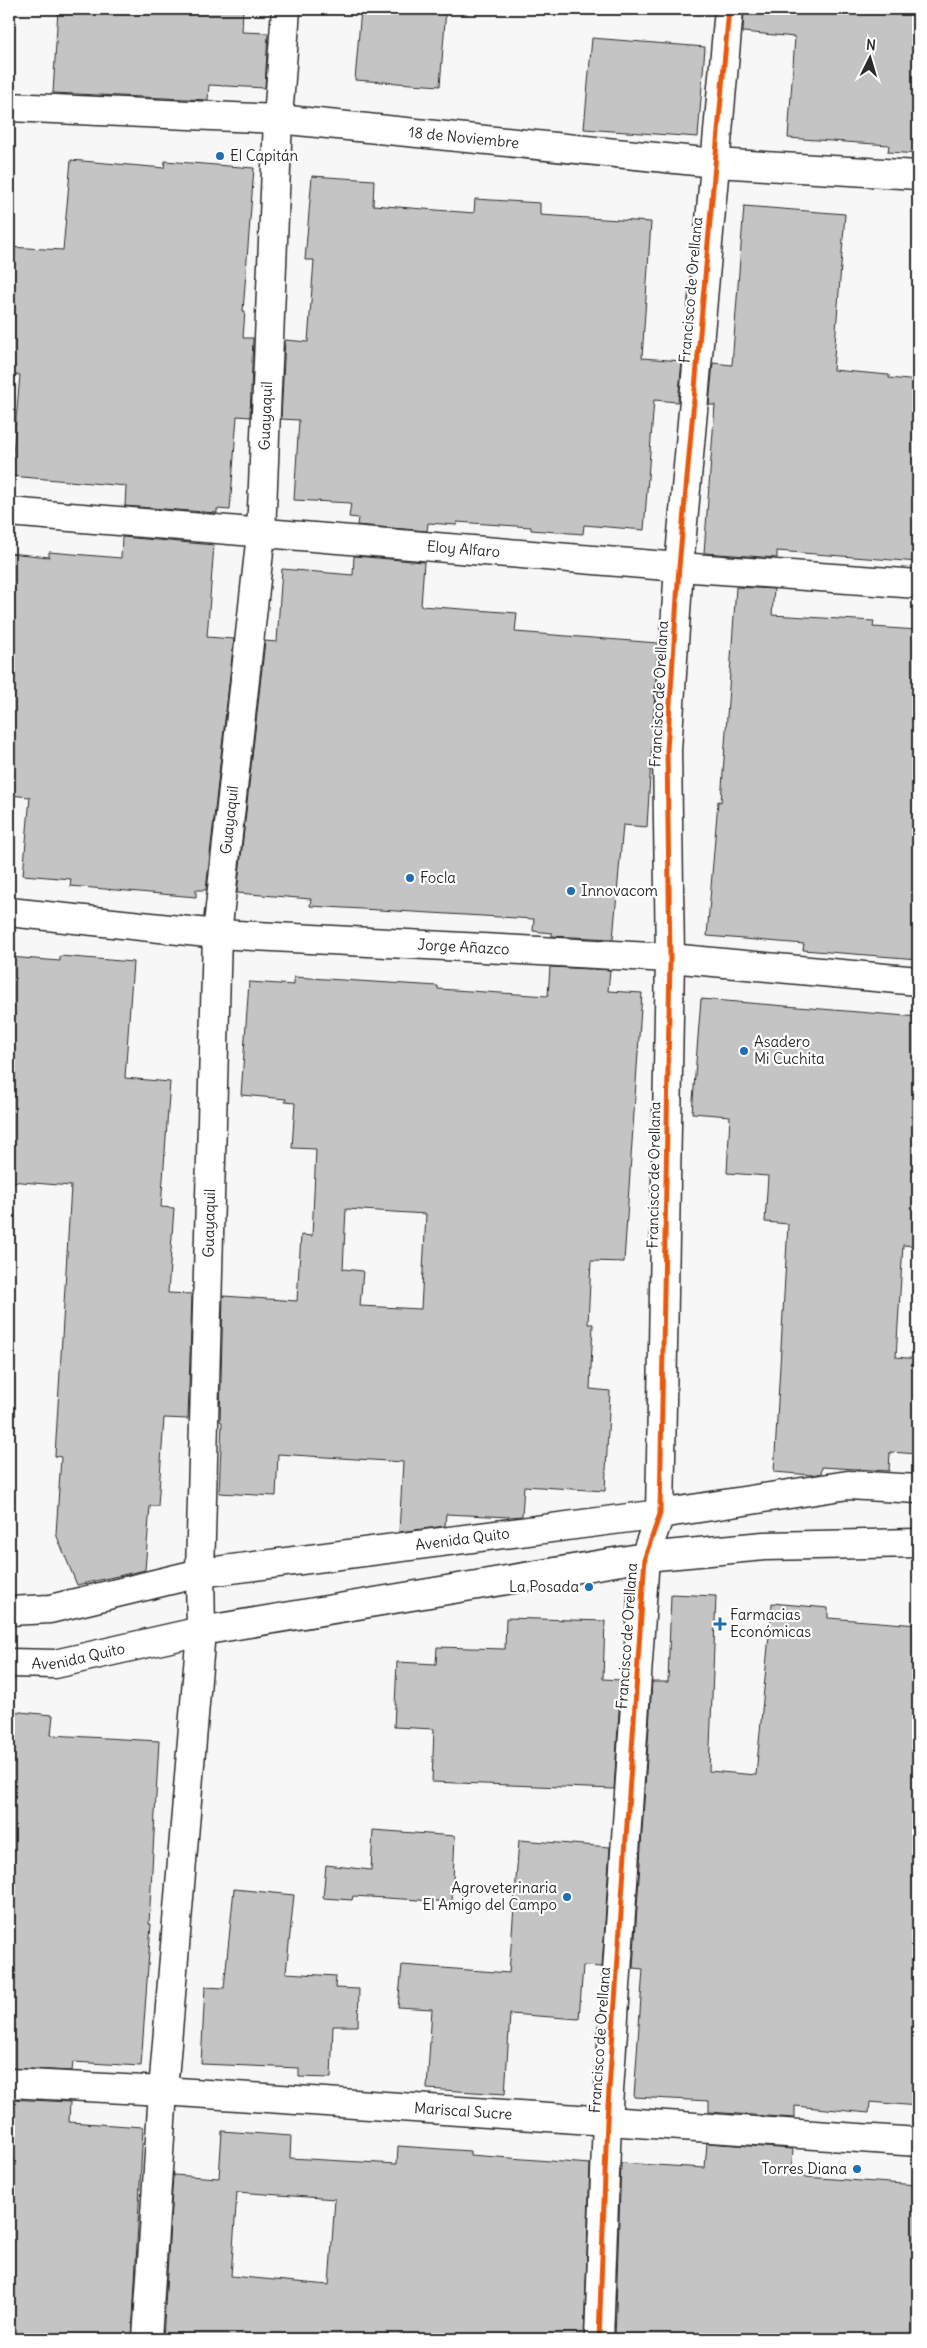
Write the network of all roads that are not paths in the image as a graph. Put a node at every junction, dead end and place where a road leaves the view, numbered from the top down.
1 (286, 9) edge
2 (729, 9) edge
3 (9, 107) edge
4 (278, 119) junction
5 (715, 163) junction
6 (918, 175) edge
7 (9, 512) edge
8 (261, 534) junction
9 (679, 567) junction
10 (918, 584) edge
11 (9, 912) edge
12 (218, 934) junction
13 (670, 958) junction
14 (918, 981) edge
15 (918, 1490) edge
16 (660, 1514) junction
17 (918, 1543) edge
18 (645, 1557) junction
19 (200, 1573) junction
20 (9, 1611) edge
21 (201, 1631) junction
22 (9, 1663) edge
23 (9, 2083) edge
24 (163, 2091) junction
25 (608, 2120) junction
26 (918, 2142) edge
27 (147, 2339) edge
28 (599, 2339) edge

1 - 4 main road, Guayaquil
2 - 5 main road, Francisco de Orellana
3 - 4 main road, 18 de Noviembre
4 - 5 main road, 18 de Noviembre
4 - 8 main road, Guayaquil
5 - 6 main road, 18 de Noviembre
5 - 9 main road, Francisco de Orellana
7 - 8 main road, Eloy Alfaro
8 - 9 main road, Eloy Alfaro
8 - 12 main road, Guayaquil
9 - 10 main road, Eloy Alfaro
9 - 13 main road, Francisco de Orellana
11 - 12 main road, Jorge Añazco
12 - 13 main road, Jorge Añazco
12 - 19 main road, Guayaquil
13 - 14 main road, Jorge Añazco
13 - 16 main road, Francisco de Orellana
15 - 16 main road, Avenida Quito
16 - 18 main road, Francisco de Orellana
16 - 19 main road, Avenida Quito
17 - 18 main road, Avenida Quito
18 - 21 main road, Avenida Quito
18 - 25 main road, Francisco de Orellana
19 - 20 main road, Avenida Quito
19 - 21 main road, Guayaquil
21 - 22 main road, Avenida Quito
21 - 24 main road, Guayaquil
23 - 24 main road, Mariscal Sucre
24 - 25 main road, Mariscal Sucre
24 - 27 main road, Guayaquil
25 - 26 main road, Mariscal Sucre
25 - 28 main road, Francisco de Orellana

